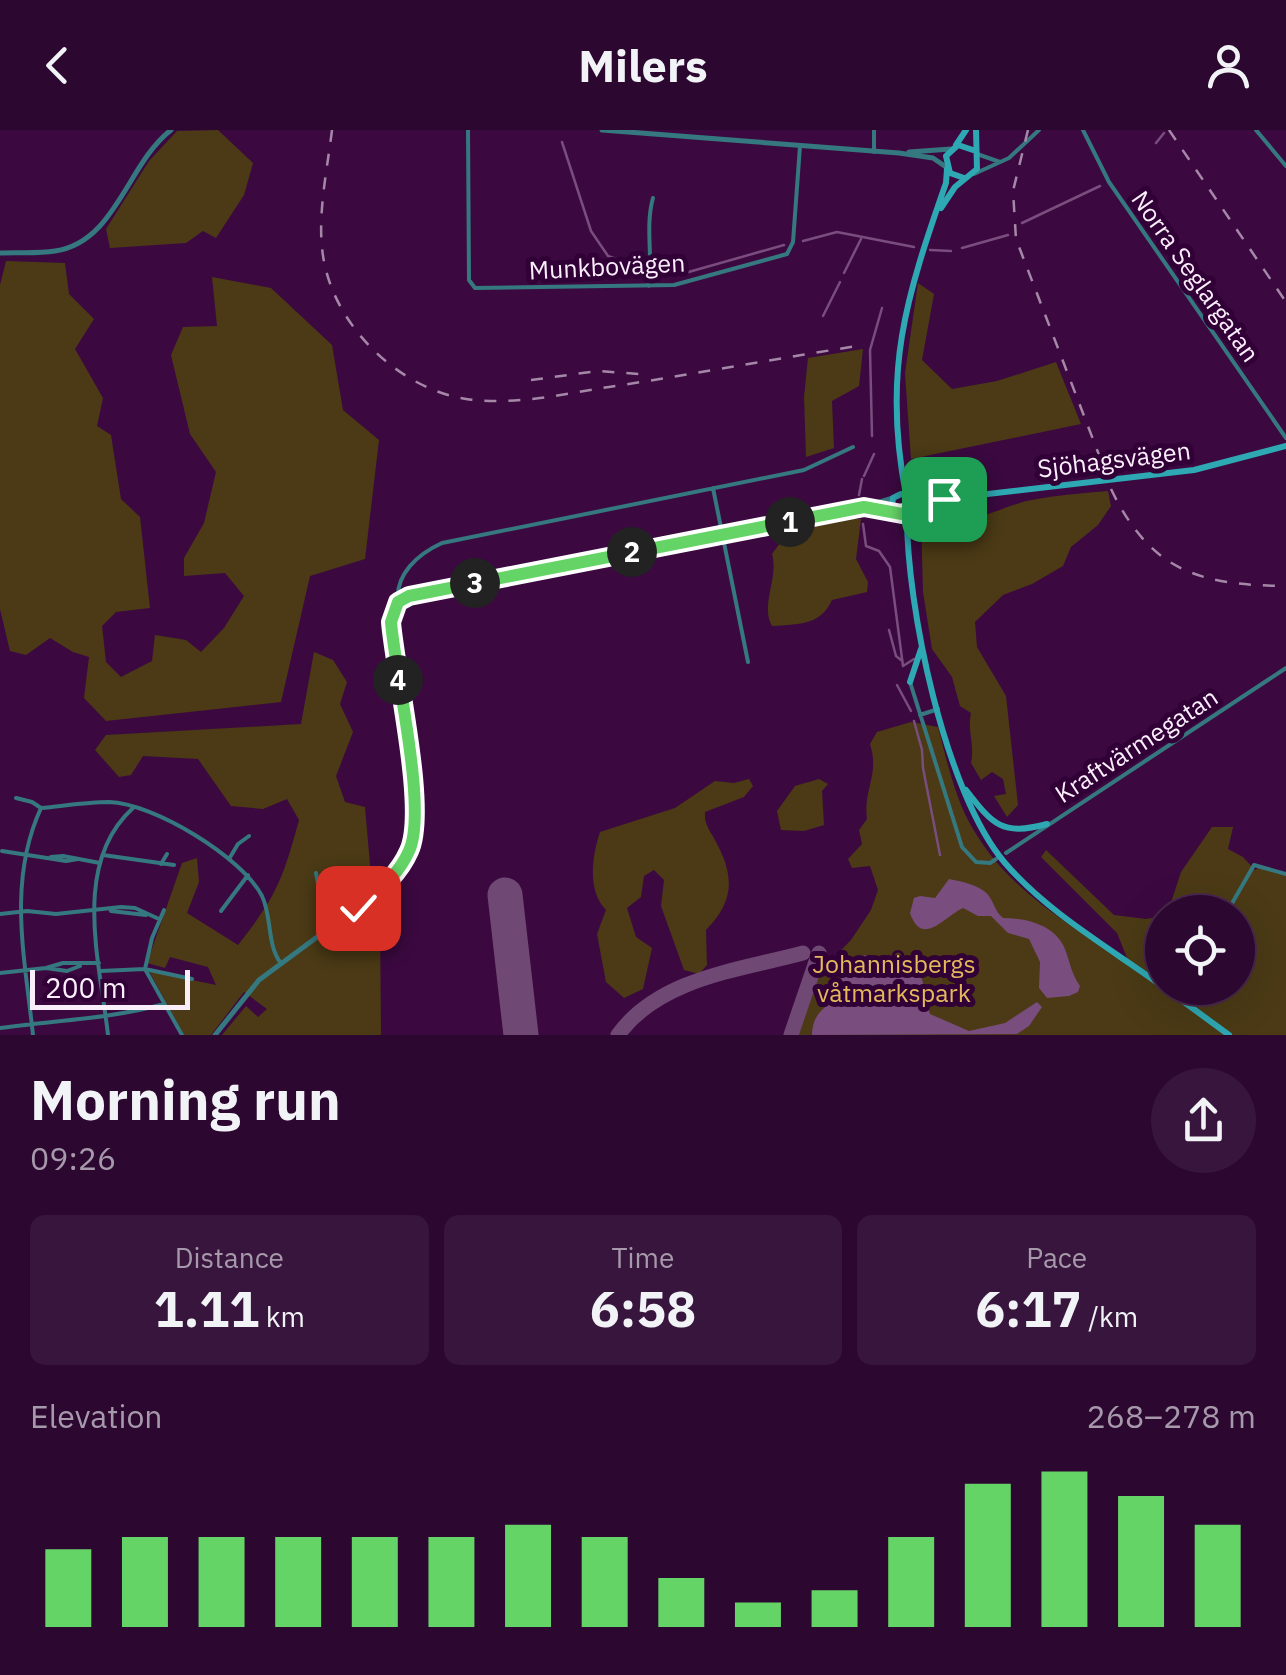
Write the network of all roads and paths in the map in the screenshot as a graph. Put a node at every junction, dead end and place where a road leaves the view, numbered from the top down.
1 (171, 130) edge
2 (468, 130) edge
3 (602, 130) edge
4 (874, 130) edge
5 (966, 130) edge
6 (976, 130) edge
7 (1038, 130) edge
8 (1084, 130) edge
9 (1256, 130) edge
10 (656, 132) edge
11 (800, 146) junction
12 (952, 148) junction
13 (874, 152) junction
14 (899, 153) junction
15 (976, 153) junction
16 (1000, 162) junction
17 (1286, 166) edge
18 (947, 168) junction
19 (968, 177) junction
20 (652, 198) dead end
21 (936, 215) junction
22 (0, 253) edge
23 (648, 286) junction
24 (1286, 438) edge
25 (1286, 446) edge
26 (854, 447) dead end
27 (713, 488) junction
28 (902, 497) junction
29 (944, 499) junction
30 (864, 507) junction
31 (902, 512) junction
32 (722, 534) junction
33 (398, 602) junction
34 (922, 648) junction
35 (748, 662) dead end
36 (1286, 668) edge
37 (910, 682) joint
38 (938, 709) junction
39 (920, 714) junction
40 (960, 783) junction
41 (16, 798) dead end
42 (40, 808) junction
43 (133, 808) junction
44 (1047, 824) junction
45 (249, 836) dead end
46 (2, 851) edge
47 (25, 852) junction
48 (1006, 853) dead end
49 (167, 854) dead end
50 (103, 855) junction
51 (229, 859) junction
52 (996, 859) dead end
53 (100, 862) junction
54 (162, 864) junction
55 (174, 865) dead end
56 (316, 873) dead end
57 (248, 874) junction
58 (1286, 874) edge
59 (1237, 895) edge
60 (164, 910) dead end
61 (222, 910) dead end
62 (95, 911) junction
63 (19, 912) junction
64 (1, 913) edge
65 (160, 920) junction
66 (333, 928) junction
67 (100, 962) junction
68 (280, 962) junction
69 (146, 968) junction
70 (26, 970) junction
71 (102, 971) junction
72 (0, 973) edge
73 (1145, 973) edge
74 (192, 979) dead end
75 (164, 1004) junction
76 (1193, 1005) edge
77 (106, 1018) junction
78 (32, 1024) junction
79 (0, 1028) edge
80 (33, 1035) edge
81 (108, 1035) edge
82 (182, 1035) edge
83 (215, 1035) edge
84 (1229, 1035) edge

1 - 22 street
2 - 23 street, Munkbovägen
3 - 10 street
4 - 13 street
5 - 12 main road
6 - 15 main road
7 - 16 street
8 - 24 street, Norra Seglargatan
9 - 17 street
10 - 11 street
11 - 13 street
11 - 23 street, Munkbovägen
12 - 14 street
12 - 15 main road
12 - 18 main road
13 - 14 street
14 - 18 street
15 - 16 street
15 - 19 main road
16 - 19 street
18 - 19 main road
18 - 21 main road
19 - 21 main road
20 - 23 street
21 - 28 main road
25 - 29 main road, Sjöhagsvägen
26 - 27 street
27 - 32 street
27 - 33 street
28 - 29 main road, Sjöhagsvägen
28 - 30 street
28 - 31 main road
28 - 31 main road
29 - 31 main road, Sjöhagsvägen
30 - 31 street
30 - 32 street
31 - 34 main road
32 - 33 street
32 - 35 street
33 - 66 street
34 - 37 main road
34 - 38 main road
36 - 44 street, Kraftvärmegatan
37 - 39 street
38 - 39 street
38 - 40 main road
39 - 52 street
40 - 44 main road
40 - 73 main road
41 - 42 street
42 - 43 street
42 - 47 street
43 - 50 street
43 - 51 street
44 - 48 street, Kraftvärmegatan
45 - 51 street
46 - 47 street
47 - 53 street
47 - 63 street
49 - 54 street
50 - 53 street
50 - 54 street
51 - 57 street
53 - 62 street
54 - 55 street
56 - 66 street
57 - 61 street
57 - 68 street
58 - 59 street
60 - 65 street
62 - 63 street
62 - 65 street
62 - 67 street
63 - 64 street
63 - 70 street
65 - 69 street
66 - 68 street
67 - 70 street
67 - 71 street
68 - 83 street
69 - 71 street
69 - 74 street
69 - 75 street
70 - 72 street
70 - 78 street
71 - 77 street
75 - 77 street
75 - 82 street
76 - 84 main road
77 - 78 street
77 - 81 street
78 - 79 street
78 - 80 street

